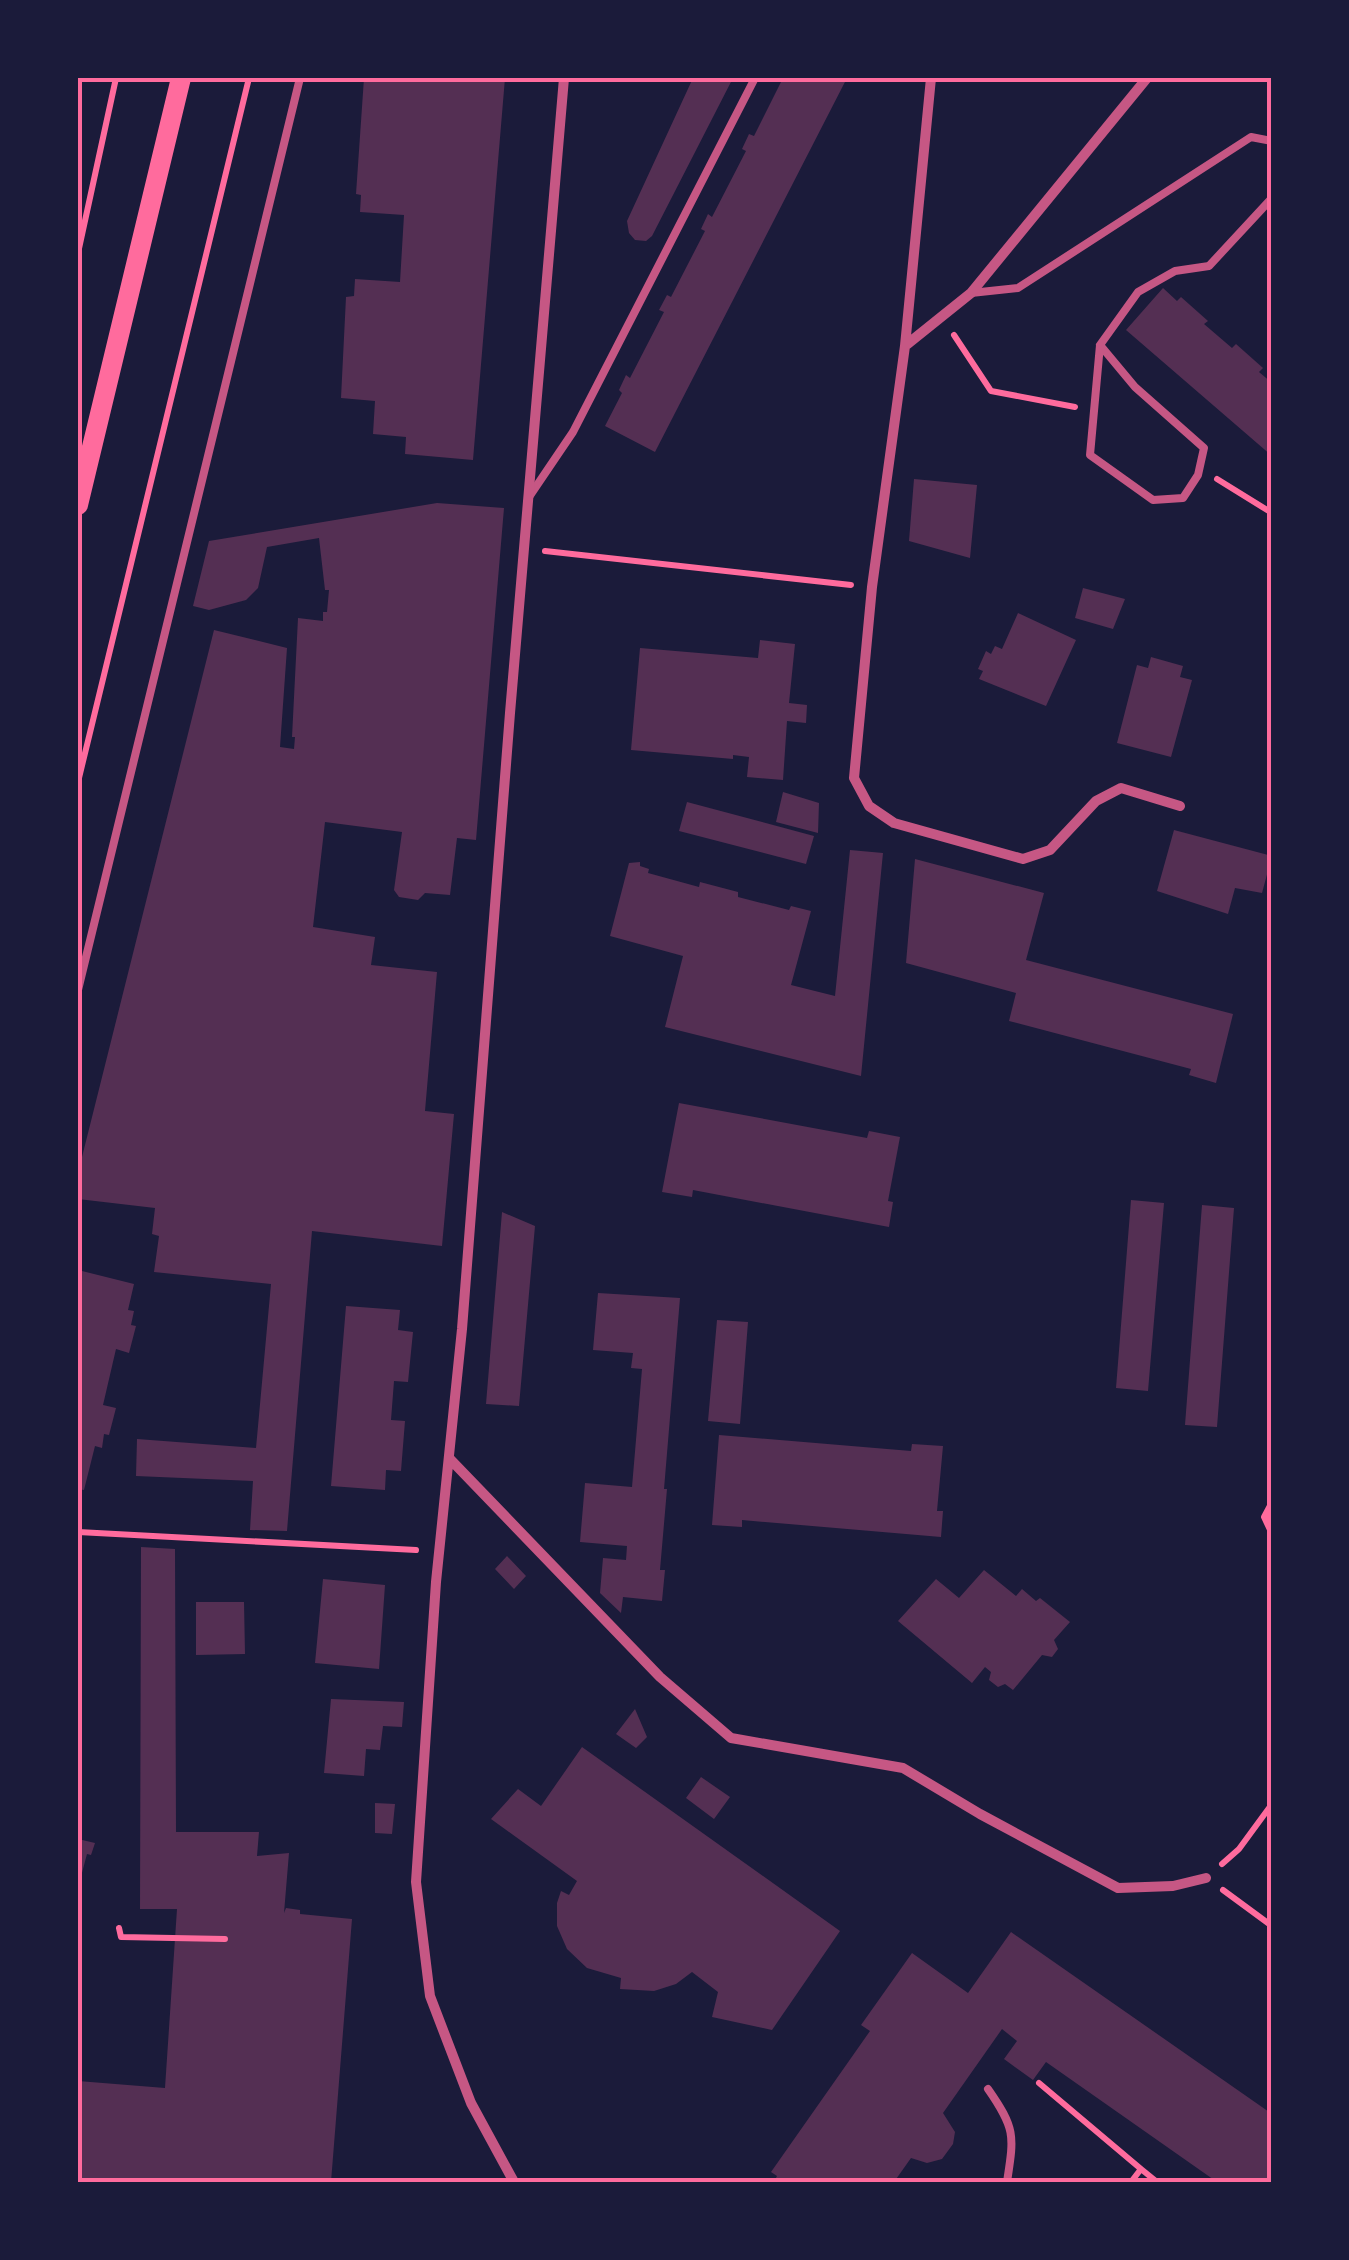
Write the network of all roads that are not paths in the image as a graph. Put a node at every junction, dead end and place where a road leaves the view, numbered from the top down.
1 (182, 78) edge
2 (300, 78) edge
3 (564, 78) edge
4 (755, 78) edge
5 (931, 78) edge
6 (1147, 78) edge
7 (1272, 140) edge
8 (1272, 198) edge
9 (971, 293) junction
10 (1100, 345) junction
11 (905, 346) junction
12 (528, 497) junction
13 (78, 505) edge
14 (1180, 806) dead end
15 (78, 990) edge
16 (449, 1458) junction
17 (1206, 1878) road end
18 (988, 2090) dead end
19 (514, 2182) edge
20 (1007, 2182) edge

1 - 13 main road
2 - 15 lane
3 - 12 street
4 - 12 lane
5 - 11 street
6 - 9 street
7 - 9 lane
8 - 10 lane
9 - 11 street
10 - 10 lane
11 - 14 street
12 - 16 street
16 - 17 street
16 - 19 street
18 - 20 lane

